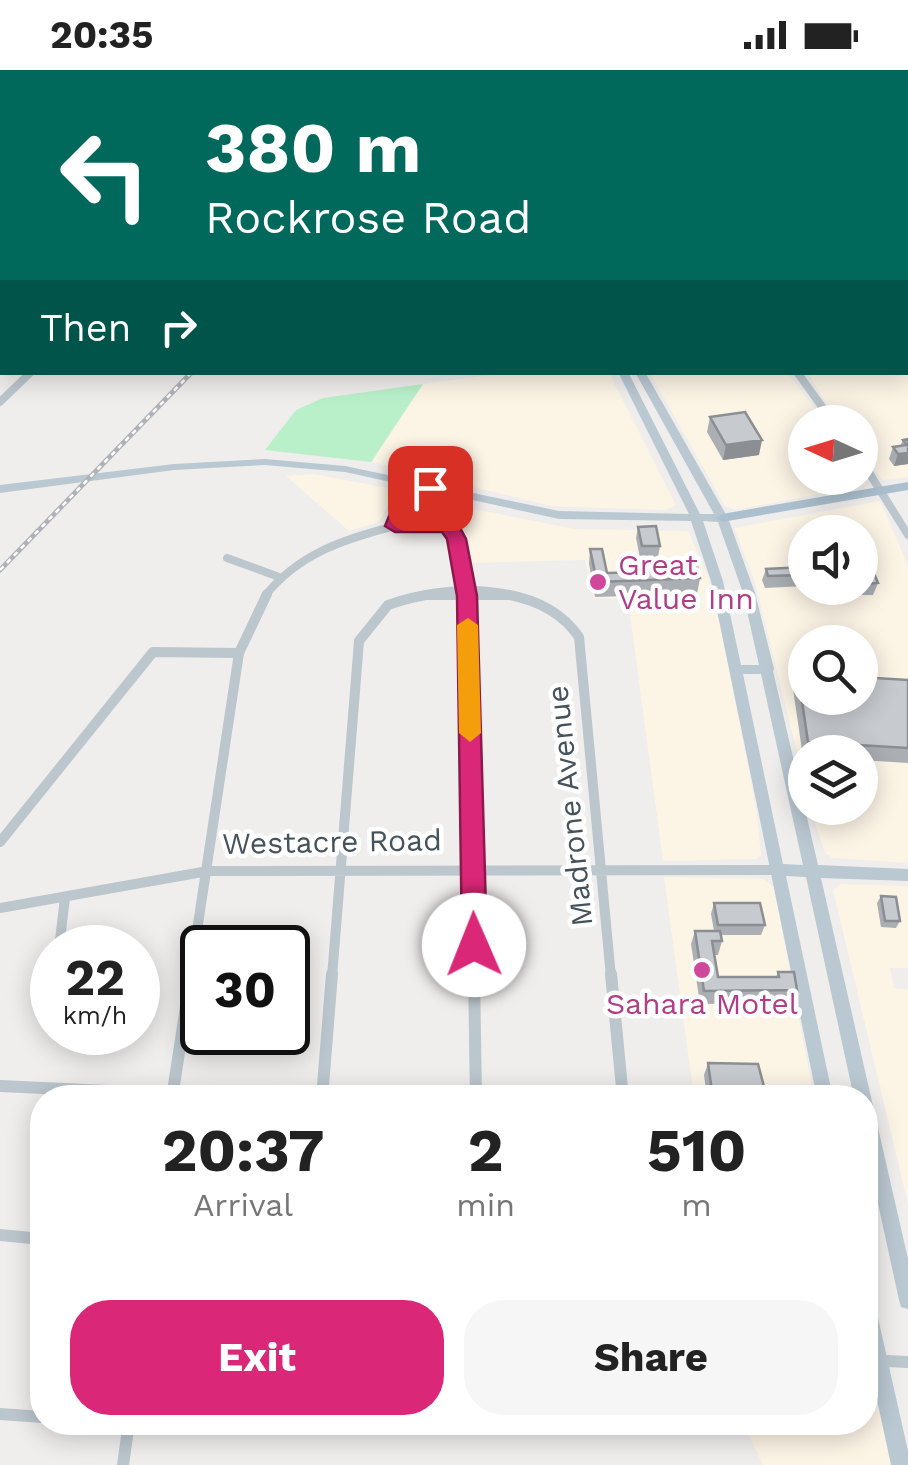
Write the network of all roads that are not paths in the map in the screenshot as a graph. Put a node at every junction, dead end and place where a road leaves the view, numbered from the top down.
1 (27, 375) edge
2 (625, 375) edge
3 (642, 375) edge
4 (799, 375) edge
5 (639, 400) junction
6 (0, 402) edge
7 (821, 405) edge
8 (666, 418) junction
9 (412, 484) junction
10 (878, 485) edge
11 (908, 486) edge
12 (0, 490) edge
13 (882, 491) junction
14 (696, 518) junction
15 (722, 518) junction
16 (395, 526) junction
17 (908, 534) edge
18 (226, 558) dead end
19 (279, 576) junction
20 (467, 596) junction
21 (239, 653) junction
22 (768, 669) junction
23 (737, 670) junction
24 (0, 842) edge
25 (339, 868) junction
26 (473, 868) junction
27 (602, 868) junction
28 (780, 870) junction
29 (814, 870) junction
30 (208, 871) junction
31 (908, 875) edge
32 (65, 898) junction
33 (0, 908) edge
34 (62, 925) edge
35 (174, 1085) edge
36 (323, 1085) edge
37 (476, 1085) edge
38 (622, 1085) edge
39 (822, 1085) edge
40 (860, 1085) edge
41 (0, 1086) edge
42 (30, 1088) edge
43 (878, 1164) edge
44 (0, 1235) edge
45 (30, 1238) edge
46 (908, 1300) edge
47 (878, 1360) edge
48 (908, 1362) edge
49 (878, 1384) edge
50 (0, 1414) edge
51 (30, 1416) edge
52 (129, 1435) edge
53 (123, 1465) edge
54 (901, 1465) edge

1 - 6 street
2 - 5 main road
3 - 8 main road
4 - 7 street
5 - 8 main road
5 - 14 main road
8 - 15 main road
9 - 12 main road
9 - 14 main road
9 - 16 street
10 - 13 street
11 - 13 main road
13 - 15 main road
13 - 17 street
14 - 15 main road
14 - 23 main road
15 - 22 main road
16 - 19 street
16 - 20 street
18 - 19 street
19 - 21 street
20 - 25 street, Madrone Avenue
20 - 26 street
20 - 27 street, Madrone Avenue
21 - 24 street
21 - 30 street
22 - 23 main road
22 - 29 main road
23 - 28 main road
25 - 26 street, Westacre Road
25 - 30 street, Westacre Road
25 - 36 street, Madrone Avenue
26 - 27 street, Westacre Road
26 - 37 street
27 - 28 street, Westacre Road
27 - 38 street, Madrone Avenue
28 - 29 main road, Westacre Road
28 - 39 main road
29 - 31 main road, Westacre Road
29 - 40 main road
30 - 32 street, Westacre Road
30 - 35 street
32 - 33 street, Westacre Road
32 - 34 street
41 - 42 street
43 - 46 main road
44 - 45 street
47 - 48 street
49 - 54 main road
50 - 51 street
52 - 53 street

